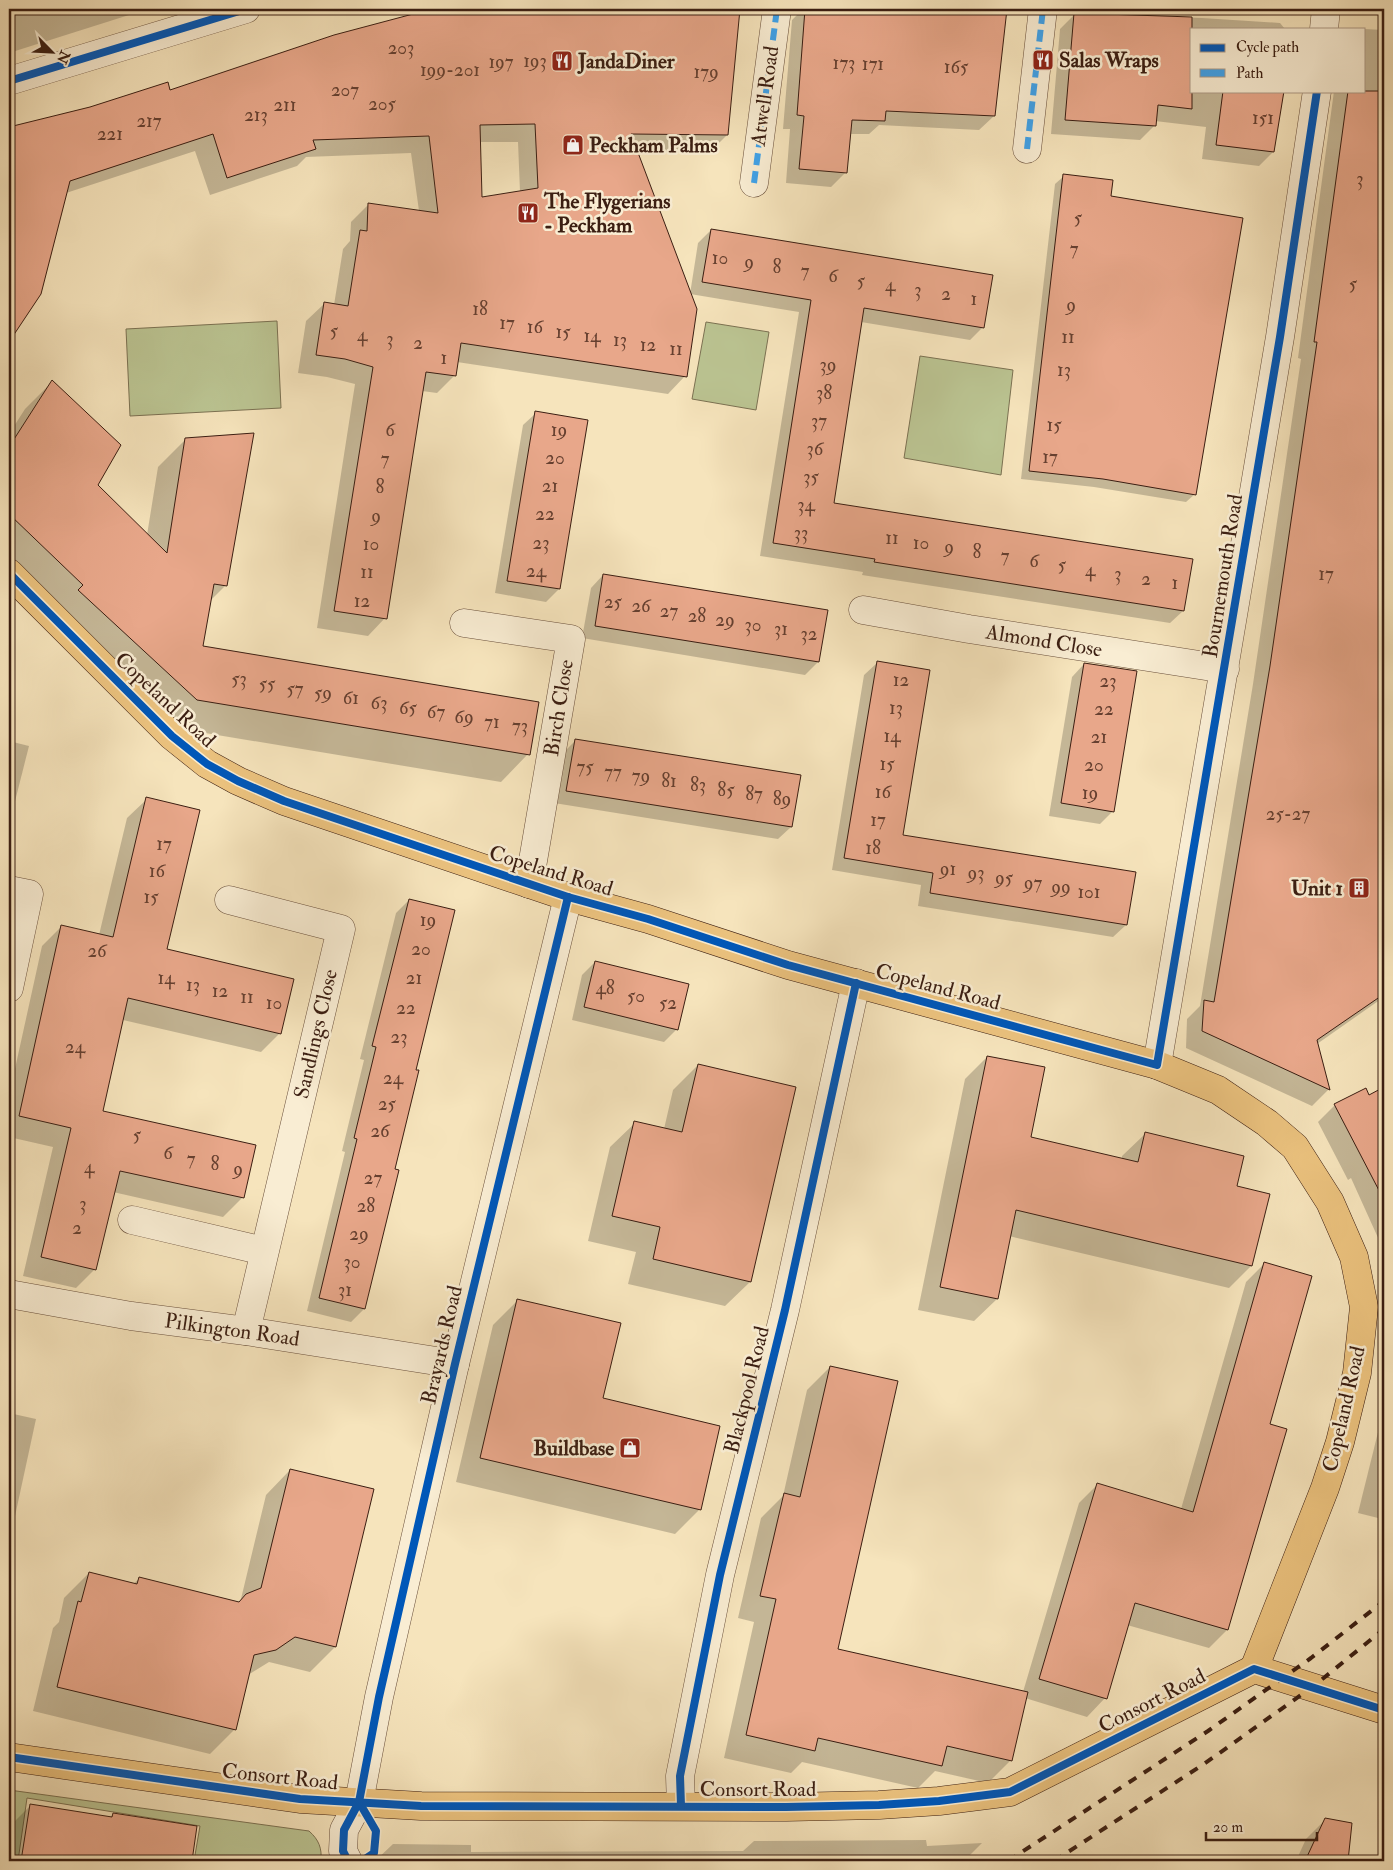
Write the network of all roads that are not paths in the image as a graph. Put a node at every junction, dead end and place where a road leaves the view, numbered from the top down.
1 (246, 9) edge
2 (777, 9) edge
3 (1043, 9) edge
4 (1326, 9) edge
5 (1324, 28) edge
6 (9, 81) edge
7 (1317, 92) edge
8 (1027, 149) dead end
9 (754, 183) dead end
10 (9, 572) edge
11 (863, 610) dead end
12 (464, 624) dead end
13 (1225, 669) junction
14 (529, 884) junction
15 (19, 892) edge
16 (568, 897) junction
17 (229, 900) dead end
18 (856, 983) junction
19 (9, 988) edge
20 (1157, 1065) junction
21 (132, 1220) dead end
22 (264, 1251) junction
23 (9, 1294) edge
24 (246, 1331) junction
25 (455, 1364) junction
26 (1254, 1669) junction
27 (1384, 1710) edge
28 (9, 1757) edge
29 (359, 1802) junction
30 (681, 1806) junction
31 (348, 1861) edge

1 - 6 street
2 - 9 street, Atwell Road
3 - 8 street
4 - 5 street
7 - 13 street, Bournemouth Road
10 - 14 main road, Copeland Road
11 - 13 street, Almond Close
12 - 14 street, Birch Close
13 - 20 street, Bournemouth Road
14 - 16 main road, Copeland Road
15 - 19 street
16 - 18 main road, Copeland Road
16 - 25 street, Brayards Road
17 - 22 street, Sandlings Close
18 - 20 main road, Copeland Road
18 - 30 street, Blackpool Road
20 - 26 main road, Copeland Road
21 - 22 street
22 - 24 street, Sandlings Close
23 - 24 street, Pilkington Road
24 - 25 street, Pilkington Road
25 - 29 street, Brayards Road
26 - 27 main road
26 - 30 main road, Consort Road
28 - 29 main road, Consort Road
29 - 30 main road, Consort Road
29 - 31 street, Brayards Road

